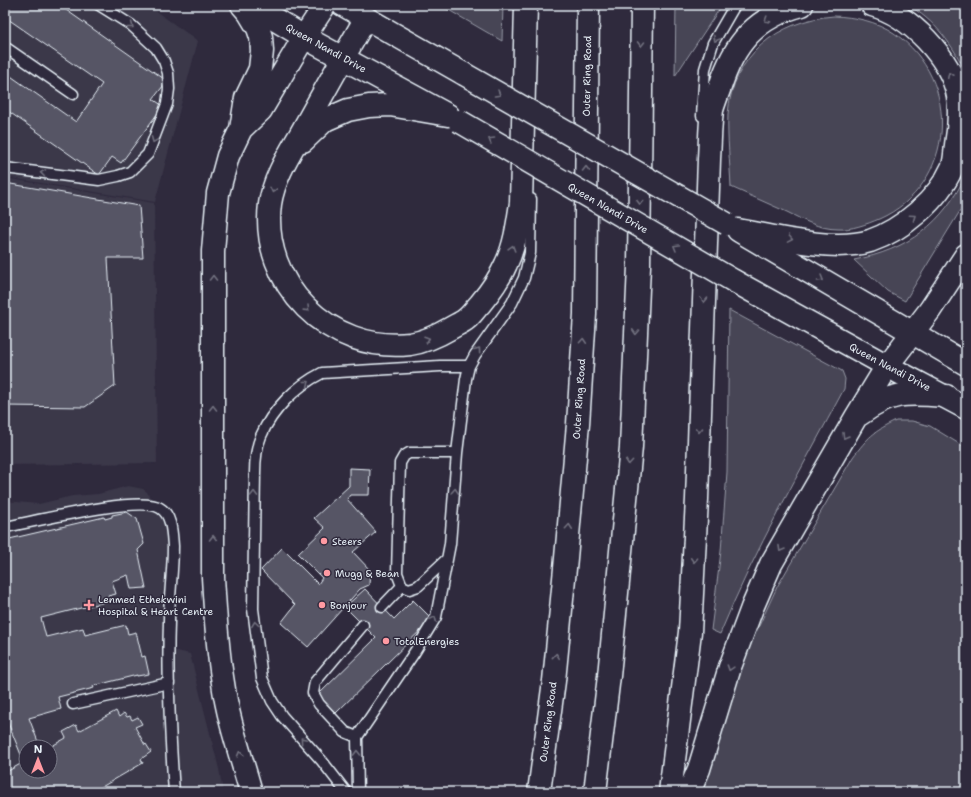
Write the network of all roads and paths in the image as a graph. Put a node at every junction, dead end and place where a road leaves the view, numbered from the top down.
1 (98, 5) edge
2 (242, 5) edge
3 (251, 5) edge
4 (325, 5) edge
5 (343, 5) edge
6 (526, 5) edge
7 (530, 5) edge
8 (588, 5) edge
9 (642, 5) edge
10 (735, 5) edge
11 (802, 5) edge
12 (872, 5) edge
13 (366, 18) junction
14 (304, 37) junction
15 (5, 47) edge
16 (342, 58) junction
17 (73, 94) dead end
18 (454, 118) junction
19 (241, 129) junction
20 (289, 154) junction
21 (5, 168) edge
22 (707, 207) junction
23 (732, 227) junction
24 (966, 255) edge
25 (912, 332) junction
26 (963, 362) edge
27 (470, 366) junction
28 (886, 366) junction
29 (946, 396) junction
30 (966, 408) edge
31 (856, 417) junction
32 (457, 454) junction
33 (5, 528) edge
34 (447, 559) junction
35 (402, 586) junction
36 (382, 607) dead end
37 (362, 625) dead end
38 (170, 683) junction
39 (73, 704) dead end
40 (357, 737) junction
41 (174, 792) edge
42 (250, 792) edge
43 (346, 792) edge
44 (358, 792) edge
45 (539, 792) edge
46 (595, 792) edge
47 (670, 792) edge
48 (689, 792) edge

1 -> 21 lane
2 - 19 main road
3 - 14 main road, Queen Nandi Drive
4 - 14 main road
5 - 13 main road
20 -> 6 main road
27 -> 7 lane
45 -> 8 main road, Outer Ring Road
9 -> 46 main road
10 -> 22 lane
11 -> 22 main road
23 -> 12 main road
13 - 16 main road
13 -> 23 main road, bridge
14 - 16 main road, Queen Nandi Drive
14 - 19 main road
15 - 17 lane
16 - 18 main road, Queen Nandi Drive
16 - 20 main road
18 - 20 main road
28 -> 18 main road, Queen Nandi Drive, bridge
42 -> 19 main road
22 -> 47 main road
23 -> 25 main road
24 - 25 main road
25 - 26 main road
25 - 28 main road
27 - 32 lane
43 -> 27 lane
28 - 29 main road, Queen Nandi Drive
28 - 31 main road
29 - 30 main road, Queen Nandi Drive
29 - 31 main road
31 -> 48 main road
34 -> 32 lane
32 - 35 lane
33 - 38 lane
34 - 35 lane
40 -> 34 lane
35 - 36 lane
37 - 40 lane
38 - 39 lane
38 - 41 lane
44 -> 40 lane

